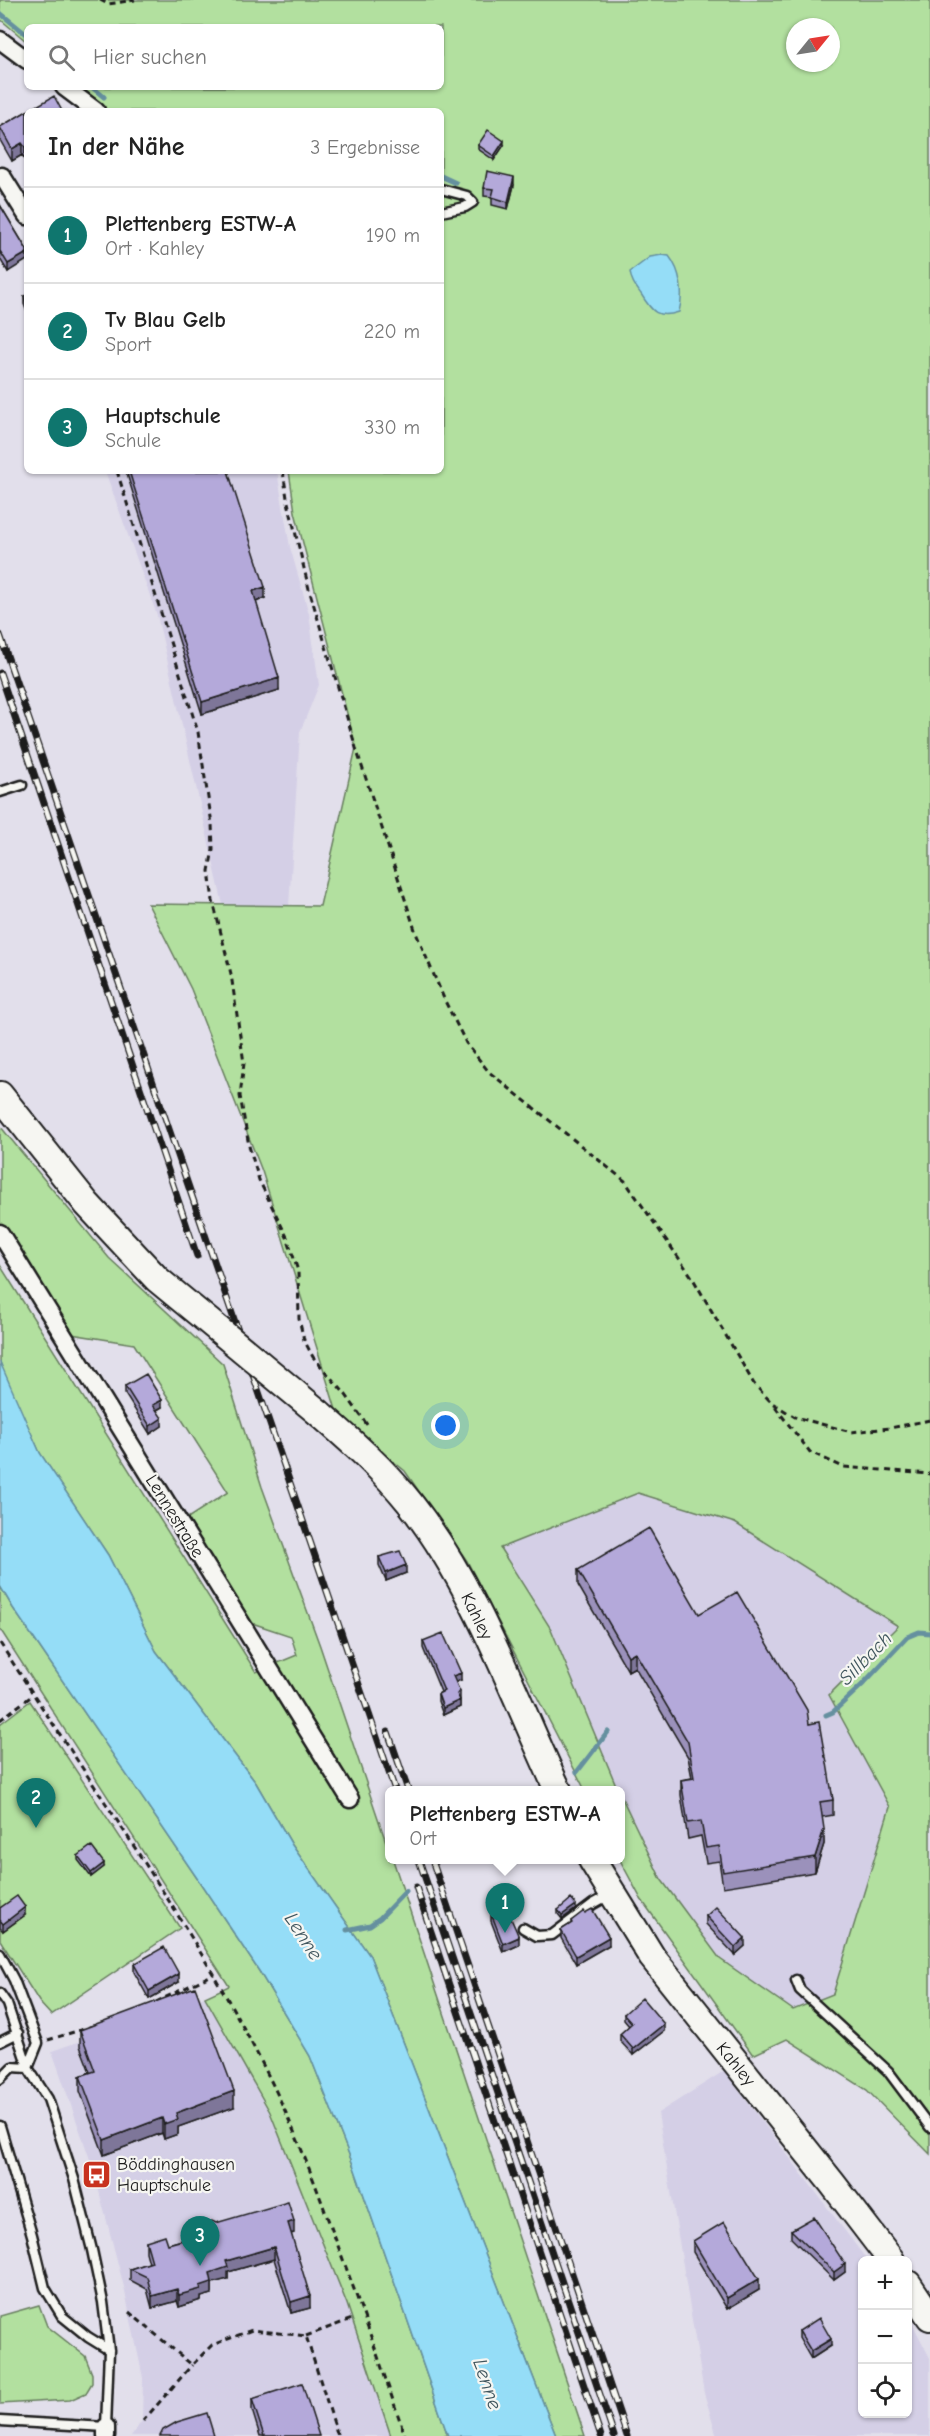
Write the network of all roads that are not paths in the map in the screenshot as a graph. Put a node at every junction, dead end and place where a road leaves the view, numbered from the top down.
1 (0, 40) edge
2 (24, 58) edge
3 (68, 90) edge
4 (92, 108) edge
5 (2, 176) dead end
6 (444, 190) edge
7 (24, 211) edge
8 (444, 211) edge
9 (22, 785) dead end
10 (0, 792) edge
11 (0, 1095) edge
12 (0, 1233) edge
13 (556, 1786) edge
14 (350, 1799) dead end
15 (594, 1864) edge
16 (611, 1894) junction
17 (522, 1929) dead end
18 (0, 1954) edge
19 (796, 1980) dead end
20 (1, 1997) edge
21 (18, 2033) junction
22 (0, 2042) edge
23 (28, 2068) junction
24 (0, 2079) edge
25 (0, 2126) edge
26 (930, 2127) edge
27 (888, 2256) edge
28 (108, 2350) junction
29 (0, 2421) edge
30 (106, 2431) edge

1 - 2 street
3 - 4 street
5 - 7 street
6 - 8 lane
9 - 10 lane
11 - 13 main road, Kahley, bridge
12 - 14 street, Lennestraße
15 - 16 main road, Kahley
16 - 17 lane
16 - 27 main road, Kahley
18 - 23 lane
19 - 26 lane
20 - 21 lane
21 - 22 lane
21 - 23 lane
23 - 24 lane
23 - 28 lane
25 - 28 lane
28 - 30 lane
29 - 30 lane

